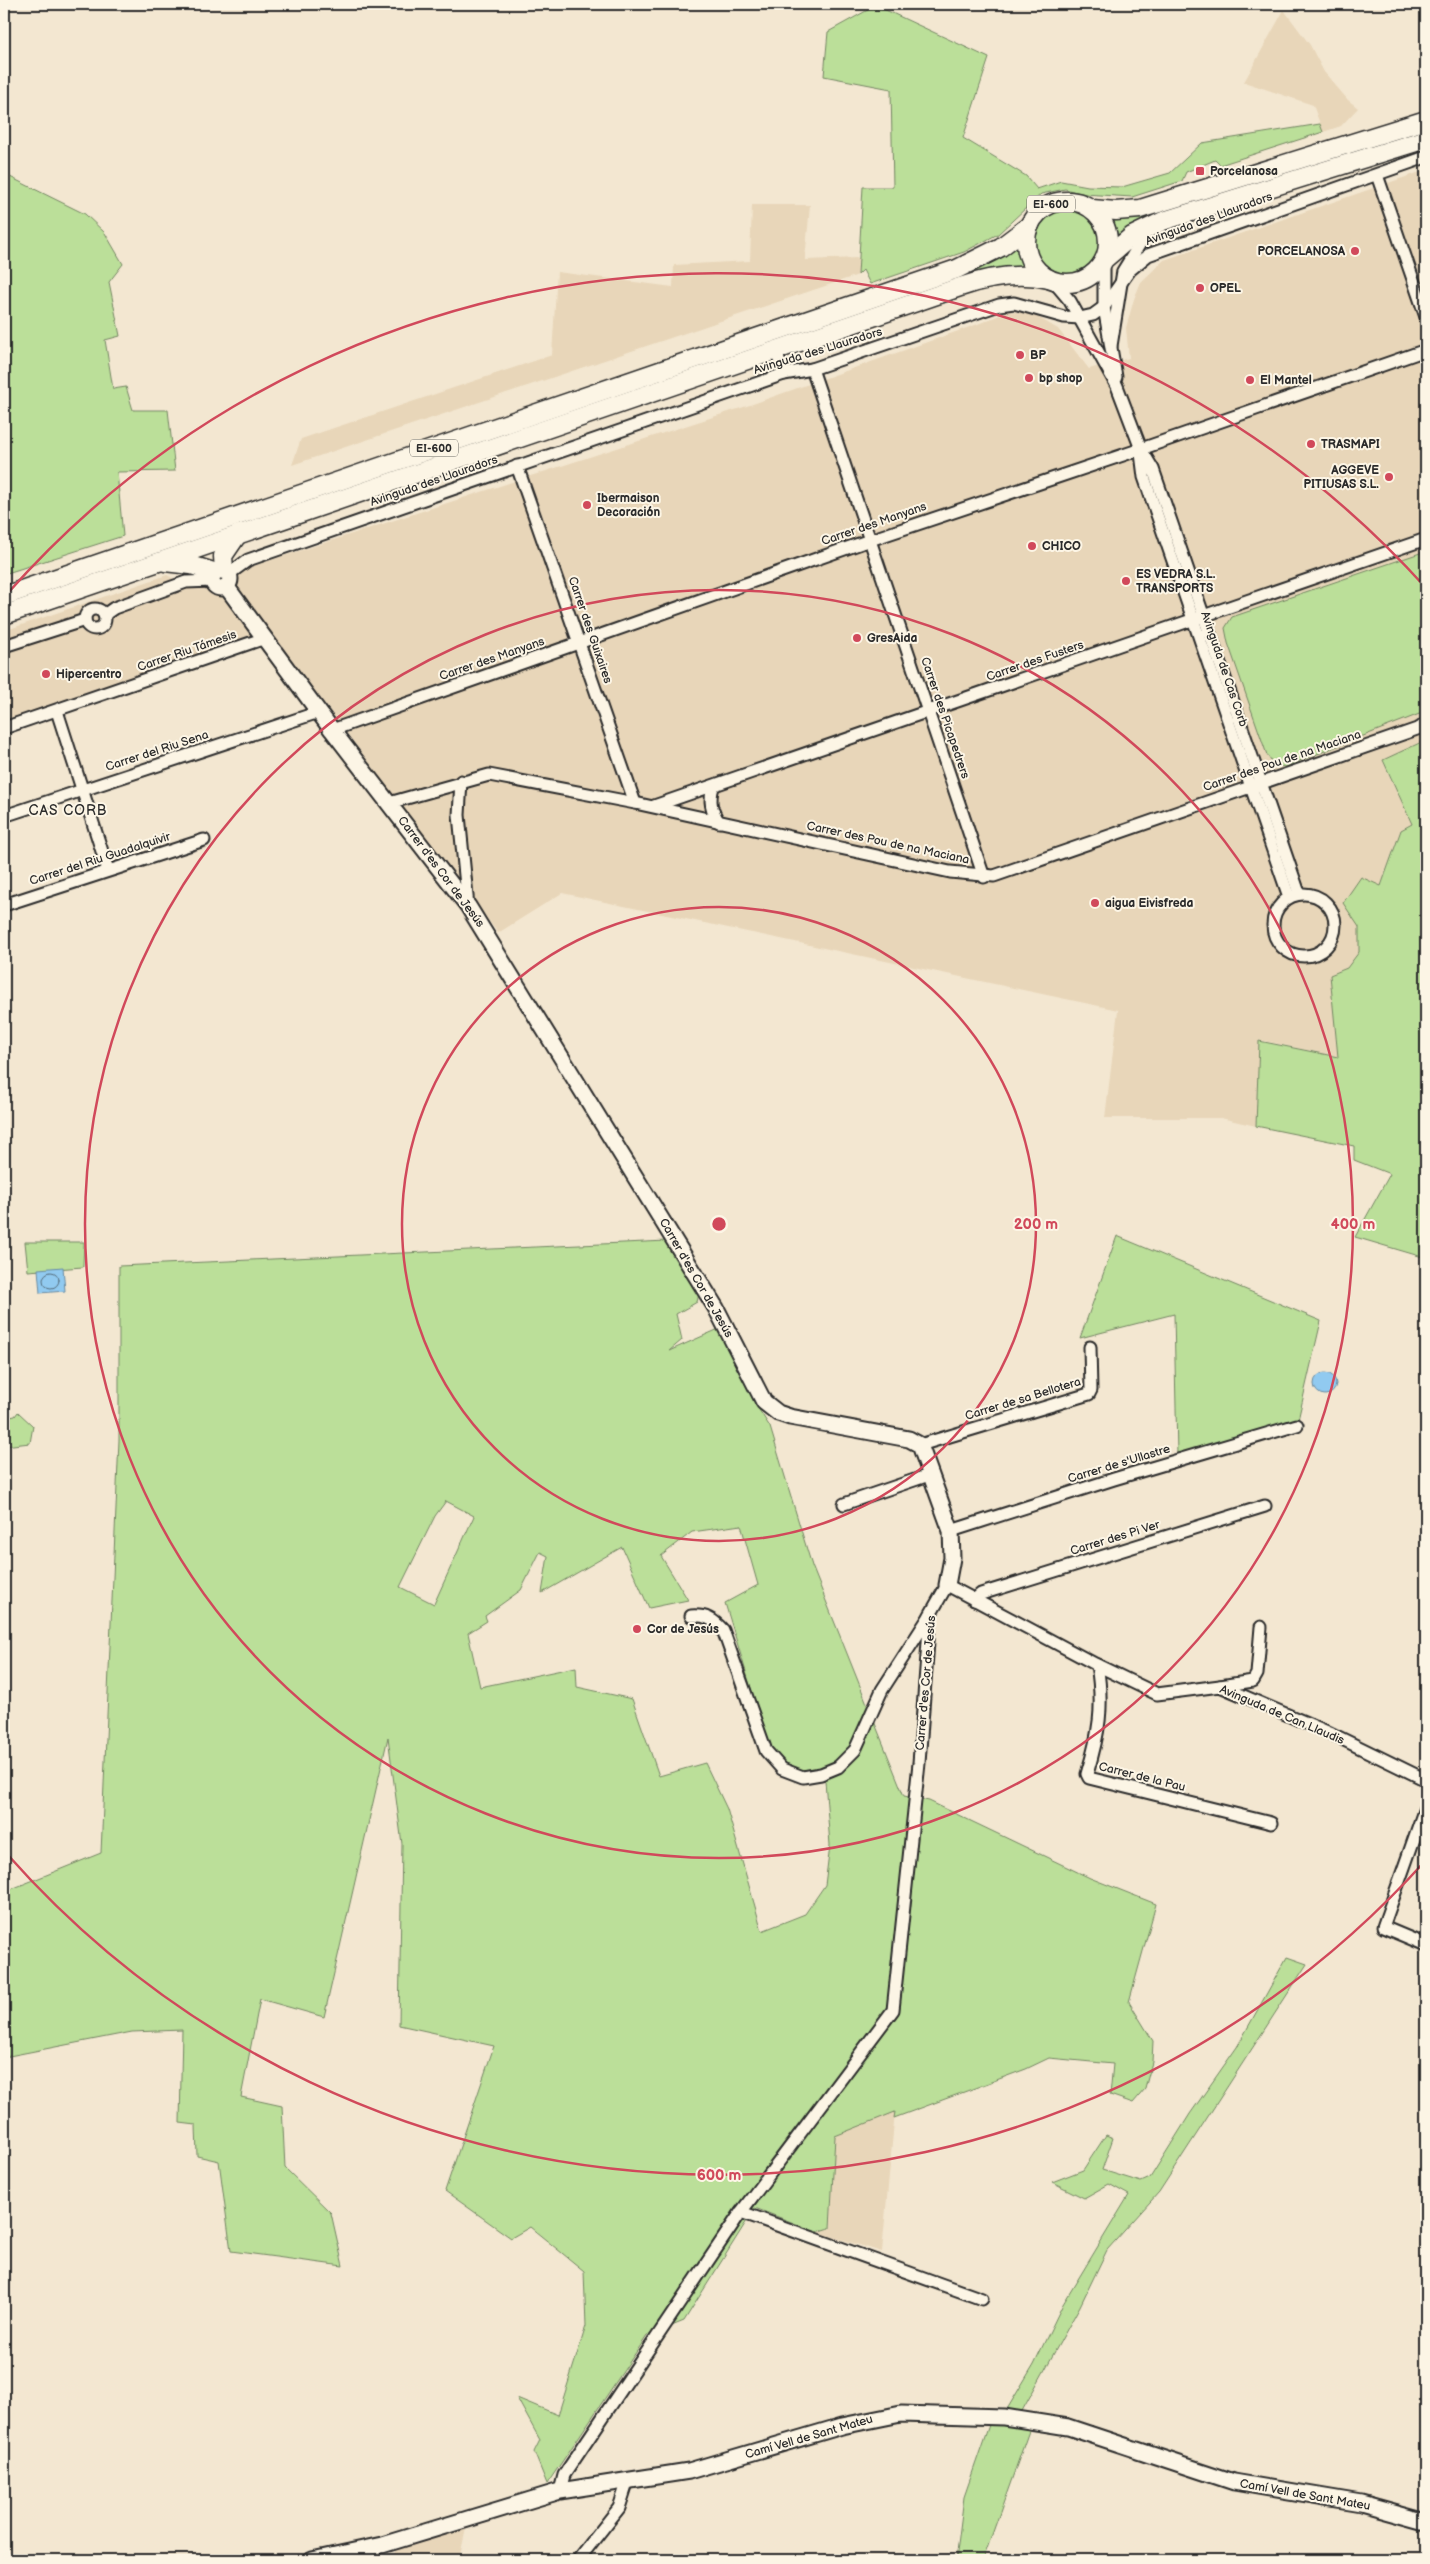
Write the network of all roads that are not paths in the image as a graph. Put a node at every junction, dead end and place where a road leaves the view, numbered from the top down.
1 (1426, 120) edge
2 (1426, 139) edge
3 (1426, 157) edge
4 (1377, 175) junction
5 (1092, 209) junction
6 (1030, 225) junction
7 (1150, 226) junction
8 (1105, 260) junction
9 (1052, 280) junction
10 (1122, 280) junction
11 (1104, 307) junction
12 (1426, 317) edge
13 (1080, 318) junction
14 (1111, 346) junction
15 (775, 349) junction
16 (1426, 350) edge
17 (812, 369) junction
18 (784, 374) junction
19 (1117, 386) junction
20 (1140, 449) junction
21 (517, 466) junction
22 (238, 534) junction
23 (1426, 539) edge
24 (870, 540) junction
25 (160, 561) junction
26 (84, 568) junction
27 (221, 577) junction
28 (4, 587) edge
29 (4, 596) edge
30 (4, 615) edge
31 (1204, 617) junction
32 (1193, 621) junction
33 (265, 638) junction
34 (580, 643) junction
35 (4, 646) edge
36 (57, 711) junction
37 (319, 712) junction
38 (928, 712) junction
39 (1426, 723) edge
40 (4, 728) edge
41 (332, 730) junction
42 (461, 781) junction
43 (1261, 782) junction
44 (1250, 786) junction
45 (713, 787) junction
46 (83, 790) junction
47 (389, 803) junction
48 (635, 803) junction
49 (652, 807) junction
50 (4, 816) edge
51 (719, 822) junction
52 (204, 840) dead end
53 (108, 870) junction
54 (984, 877) junction
55 (1294, 895) junction
56 (4, 905) edge
57 (468, 906) junction
58 (1090, 1347) dead end
59 (1297, 1425) dead end
60 (920, 1444) junction
61 (932, 1474) junction
62 (844, 1504) dead end
63 (1266, 1506) dead end
64 (950, 1532) junction
65 (947, 1585) junction
66 (974, 1600) junction
67 (691, 1616) dead end
68 (930, 1616) junction
69 (1261, 1626) dead end
70 (1097, 1665) junction
71 (1220, 1686) junction
72 (1426, 1780) edge
73 (1426, 1806) edge
74 (1271, 1823) dead end
75 (1426, 1945) edge
76 (741, 2212) junction
77 (982, 2299) dead end
78 (628, 2480) junction
79 (560, 2491) junction
80 (1426, 2521) edge
81 (312, 2560) edge
82 (578, 2560) edge

1 - 5 main road, EI-600
2 - 7 main road, EI-600
3 - 4 street, Avinguda des Llauradors
4 - 10 street, Avinguda des Llauradors
4 - 12 street
5 - 6 main road, EI-600
5 - 8 main road, EI-600
6 - 9 main road, EI-600
6 - 26 main road, EI-600
7 - 8 main road, EI-600
7 - 10 street
8 - 9 main road, EI-600
8 - 11 street
9 - 13 street
9 - 15 main road, EI-600
10 - 11 street, Avinguda des Llauradors
10 - 14 street
11 - 13 street
11 - 14 street
13 - 17 street, Avinguda des Llauradors
13 - 19 street
14 - 19 street
15 - 18 street
15 - 22 main road, EI-600
16 - 20 street, Carrer des Manyans
17 - 18 street, Avinguda des Llauradors
17 - 24 street, Carrer des Picapedrers
18 - 21 street, Avinguda des Llauradors
19 - 20 street, Avinguda de Cas Corb
20 - 24 street, Carrer des Manyans
20 - 31 street, Avinguda de Cas Corb
20 - 32 street, Avinguda de Cas Corb
21 - 27 street, Avinguda des Llauradors
21 - 34 street, Carrer des Guixaires
22 - 25 main road, EI-600
22 - 27 main road
23 - 31 street, Carrer des Fusters
24 - 34 street, Carrer des Manyans
24 - 38 street, Carrer des Picapedrers
25 - 27 main road
25 - 30 main road, EI-600
26 - 28 street
26 - 29 main road, EI-600
27 - 33 street
27 - 35 street
31 - 32 street, Carrer des Fusters
31 - 43 street, Avinguda de Cas Corb
32 - 38 street, Carrer des Fusters
32 - 44 street, Avinguda de Cas Corb
33 - 36 street, Carrer Riu Támesis
33 - 37 street, Carrer d'es Cor de Jesús
34 - 41 street, Carrer des Manyans
34 - 48 street, Carrer des Guixaires
36 - 40 street, Carrer Riu Támesis
36 - 46 street
37 - 41 street, Carrer d'es Cor de Jesús
37 - 46 street, Carrer del Riu Sena
38 - 45 street, Carrer des Fusters
38 - 54 street, Carrer des Picapedrers
39 - 43 street, Carrer des Pou de na Maciana
41 - 47 street, Carrer d'es Cor de Jesús
42 - 47 street, Carrer des Pou de na Maciana
42 - 48 street, Carrer des Pou de na Maciana
42 - 57 street
43 - 44 street, Carrer des Pou de na Maciana
43 - 55 street, Avinguda de Cas Corb
44 - 54 street, Carrer des Pou de na Maciana
44 - 55 street, Avinguda de Cas Corb
45 - 49 street, Carrer des Fusters
45 - 51 street
46 - 50 street, Carrer del Riu Sena
46 - 53 street
47 - 57 street, Carrer d'es Cor de Jesús
48 - 49 street, Carrer des Pou de na Maciana
49 - 51 street, Carrer des Pou de na Maciana
51 - 54 street, Carrer des Pou de na Maciana
52 - 53 street, Carrer del Riu Guadalquivir
53 - 56 street, Carrer del Riu Guadalquivir
55 - 55 street
57 - 60 street, Carrer d'es Cor de Jesús
58 - 60 street, Carrer de sa Bellotera
59 - 64 street, Carrer de s'Ullastre
60 - 61 street, Carrer d'es Cor de Jesús
61 - 62 street
61 - 64 street, Carrer d'es Cor de Jesús
63 - 66 street, Carrer des Pi Ver
64 - 65 street, Carrer d'es Cor de Jesús
65 - 66 street, Avinguda de Can Llaudis
65 - 68 street, Carrer d'es Cor de Jesús
66 - 70 street, Avinguda de Can Llaudis
67 - 68 street
68 - 76 street, Carrer d'es Cor de Jesús
69 - 71 street
70 - 71 street, Avinguda de Can Llaudis
70 - 74 street, Carrer de la Pau
71 - 72 street, Avinguda de Can Llaudis
73 - 75 street
76 - 77 street
76 - 79 street, Carrer d'es Cor de Jesús
78 - 79 street, Camí Vell de Sant Mateu
78 - 80 street, Camí Vell de Sant Mateu
78 - 82 street
79 - 81 street, Camí Vell de Sant Mateu

